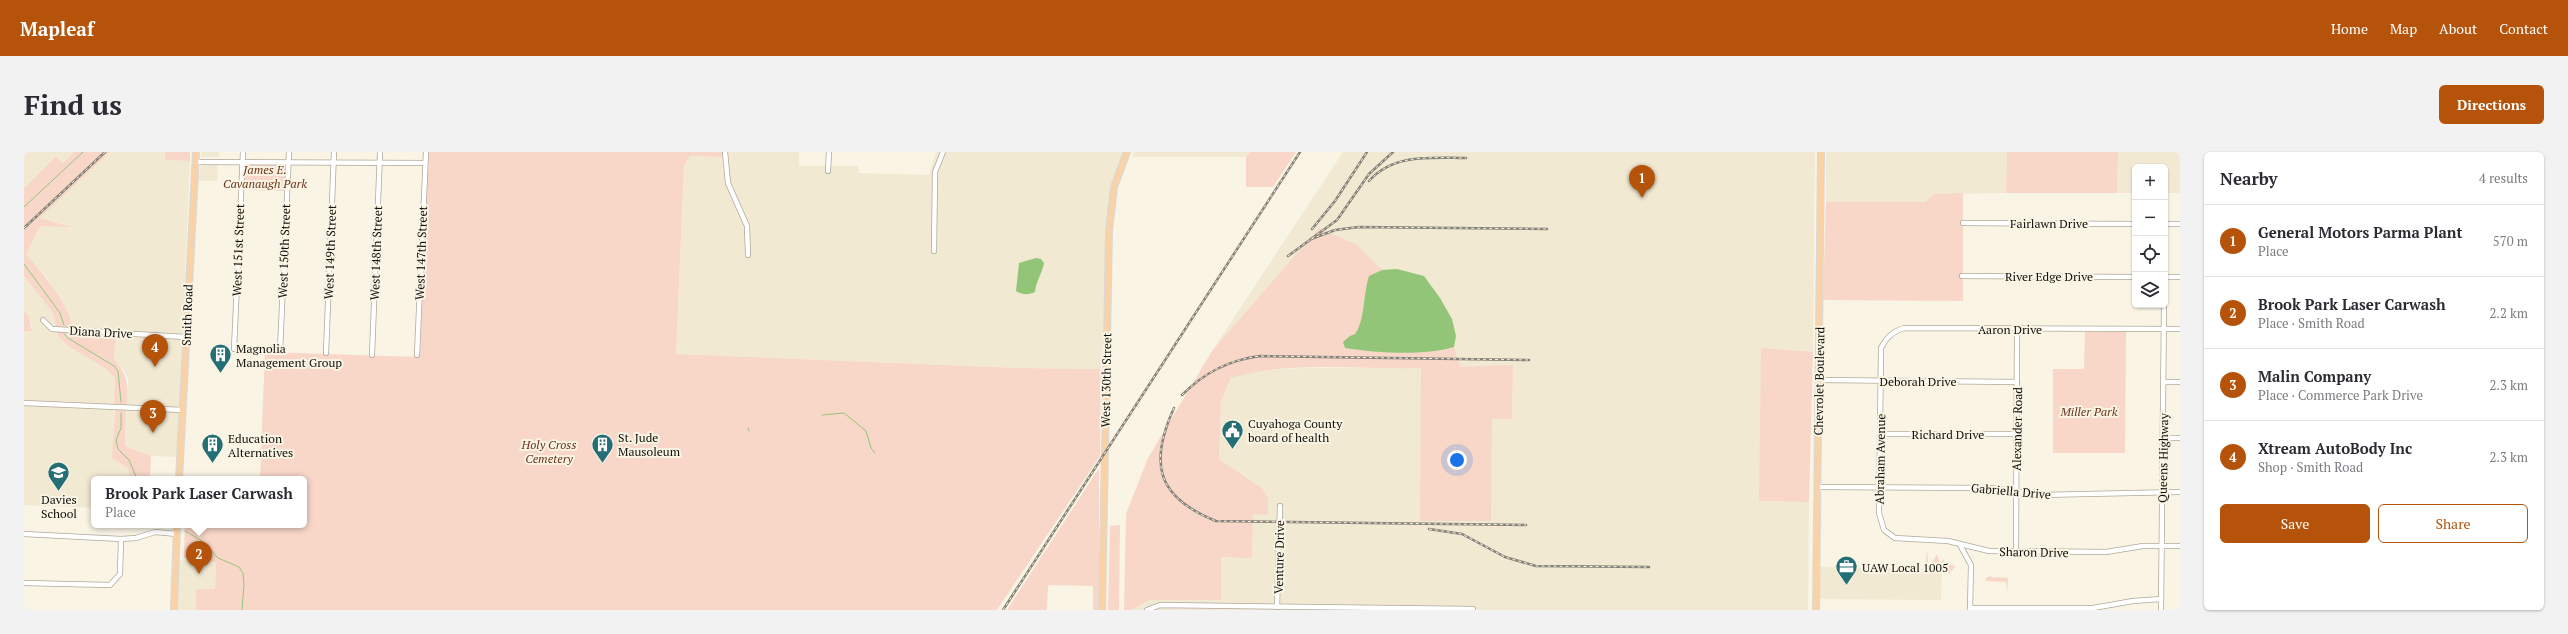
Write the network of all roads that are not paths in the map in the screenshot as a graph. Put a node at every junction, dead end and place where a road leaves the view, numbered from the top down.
1 (196, 152) edge
2 (243, 152) edge
3 (289, 152) edge
4 (334, 152) edge
5 (380, 152) edge
6 (426, 152) edge
7 (725, 152) edge
8 (829, 152) edge
9 (943, 152) edge
10 (1127, 152) edge
11 (1821, 152) edge
12 (242, 161) junction
13 (288, 161) junction
14 (195, 162) junction
15 (334, 162) junction
16 (380, 162) junction
17 (425, 163) junction
18 (828, 171) dead end
19 (1963, 223) dead end
20 (2132, 224) edge
21 (2168, 224) edge
22 (2180, 224) edge
23 (934, 251) dead end
24 (748, 255) dead end
25 (1962, 276) dead end
26 (2132, 277) edge
27 (2168, 277) edge
28 (2180, 277) edge
29 (2164, 308) edge
30 (43, 320) dead end
31 (2017, 329) junction
32 (2164, 329) junction
33 (2180, 329) edge
34 (186, 337) junction
35 (234, 349) dead end
36 (280, 351) dead end
37 (326, 353) dead end
38 (372, 355) dead end
39 (417, 355) dead end
40 (1819, 380) junction
41 (1881, 381) junction
42 (2017, 382) junction
43 (2164, 382) junction
44 (2180, 382) edge
45 (24, 403) edge
46 (183, 410) junction
47 (1880, 434) junction
48 (2016, 434) junction
49 (2162, 438) junction
50 (2180, 438) edge
51 (179, 476) edge
52 (1818, 487) junction
53 (1879, 487) junction
54 (2016, 492) junction
55 (2162, 492) junction
56 (2180, 492) edge
57 (1280, 506) dead end
58 (177, 528) edge
59 (24, 534) edge
60 (177, 534) junction
61 (1889, 535) joint
62 (121, 539) junction
63 (1960, 545) junction
64 (2161, 546) junction
65 (2180, 546) edge
66 (2016, 552) junction
67 (24, 583) edge
68 (2161, 599) junction
69 (1278, 607) junction
70 (1473, 609) dead end
71 (1970, 609) edge
72 (174, 610) edge
73 (1102, 610) edge
74 (1147, 610) edge
75 (1816, 610) edge
76 (2161, 610) edge

1 - 14 main road, Smith Road
2 - 12 street, West 151st Street
3 - 13 street, West 150th Street
4 - 15 street, West 149th Street
5 - 16 street, West 148th Street
6 - 17 street, West 147th Street
7 - 24 street
8 - 18 street
9 - 23 street
10 - 73 main road, West 130th Street
11 - 40 main road, Chevrolet Boulevard
12 - 13 street
12 - 14 street
12 - 35 street, West 151st Street
13 - 15 street
13 - 36 street, West 150th Street
14 - 34 main road, Smith Road
15 - 16 street
15 - 37 street, West 149th Street
16 - 17 street
16 - 38 street, West 148th Street
17 - 39 street, West 147th Street
19 - 20 street, Fairlawn Drive
21 - 22 street
25 - 26 street, River Edge Drive
27 - 28 street
29 - 32 street, Queens Highway
30 - 34 street, Diana Drive
31 - 32 street, Aaron Drive
31 - 41 street, Aaron Drive
31 - 42 street, Alexander Road
32 - 33 street, Aaron Drive
32 - 43 street, Queens Highway
34 - 46 main road, Smith Road
40 - 41 street, Deborah Drive
40 - 52 main road, Chevrolet Boulevard
41 - 42 street, Deborah Drive
41 - 47 street, Abraham Avenue
42 - 48 street, Alexander Road
43 - 44 street
43 - 49 street, Queens Highway
45 - 46 street
46 - 51 main road, Smith Road
47 - 48 street, Richard Drive
47 - 53 street, Abraham Avenue
48 - 54 street, Alexander Road
49 - 50 street
49 - 55 street, Queens Highway
52 - 53 street, Gabriella Drive
52 - 75 main road, Chevrolet Boulevard
53 - 54 street, Gabriella Drive
53 - 61 street, Abraham Avenue
54 - 55 street, Gabriella Drive
54 - 66 street, Alexander Road
55 - 56 street, Gabriella Drive
55 - 64 street, Queens Highway
57 - 69 street, Venture Drive
58 - 60 main road
59 - 62 street
60 - 62 street
60 - 72 main road
61 - 63 street, Sharon Drive
62 - 67 street
63 - 66 street, Sharon Drive
63 - 71 street
64 - 65 street, Sharon Drive
64 - 66 street, Sharon Drive
64 - 68 street, Queens Highway
68 - 71 street
68 - 76 street, Queens Highway
69 - 70 street
69 - 74 street

